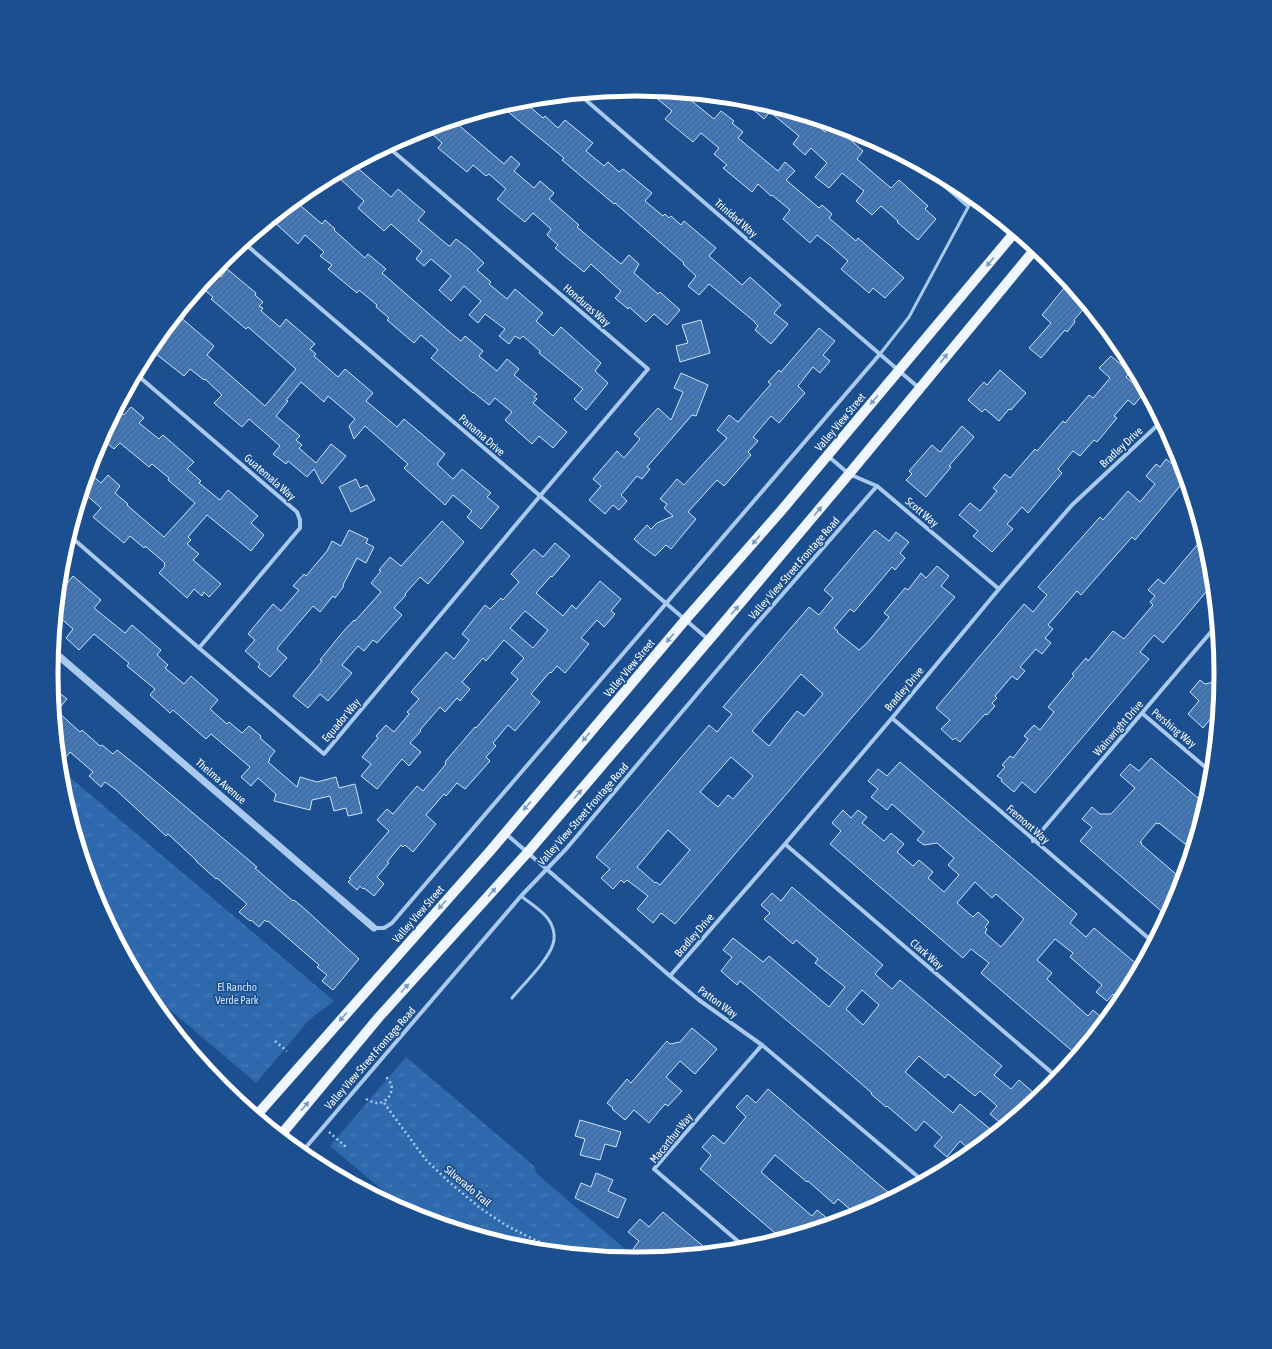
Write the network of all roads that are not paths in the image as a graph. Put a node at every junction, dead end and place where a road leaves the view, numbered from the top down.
1 (585, 99) edge
2 (392, 150) edge
3 (947, 187) edge
4 (970, 203) edge
5 (968, 206) junction
6 (1012, 236) edge
7 (248, 246) edge
8 (1031, 253) edge
9 (880, 354) junction
10 (899, 370) junction
11 (140, 377) edge
12 (920, 389) junction
13 (1157, 426) edge
14 (828, 456) junction
15 (849, 474) junction
16 (877, 486) junction
17 (540, 496) junction
18 (74, 540) edge
19 (999, 589) junction
20 (666, 603) junction
21 (686, 619) junction
22 (1212, 630) edge
23 (709, 640) junction
24 (199, 648) junction
25 (58, 656) edge
26 (1143, 714) junction
27 (892, 718) junction
28 (1206, 768) edge
29 (504, 833) junction
30 (1033, 840) junction
31 (785, 844) junction
32 (528, 852) junction
33 (547, 869) junction
34 (521, 896) junction
35 (374, 928) joint
36 (1149, 939) edge
37 (670, 976) junction
38 (512, 998) dead end
39 (762, 1045) junction
40 (1054, 1074) edge
41 (259, 1112) edge
42 (283, 1132) edge
43 (305, 1148) edge
44 (919, 1178) edge
45 (740, 1243) edge

1 - 9 street, Trinidad Way
2 - 17 street, Honduras Way
3 - 5 street
4 - 5 lane
5 - 9 lane
6 -> 10 main road, Valley View Street
7 - 17 street, Panama Drive
12 -> 8 main road
9 - 10 street, Trinidad Way
9 - 20 street
10 - 12 street, Trinidad Way
10 -> 14 main road, Valley View Street
11 - 24 street, Guatemala Way
12 - 15 main road
13 - 19 street, Bradley Drive
14 - 15 street, Scott Way
14 -> 21 main road, Valley View Street
15 - 16 street, Scott Way
23 -> 15 main road
16 - 19 street, Scott Way
16 - 33 street, Valley View Street Frontage Road
17 - 20 street, Panama Drive
17 - 24 street, Equador Way
18 - 24 street, Equador Way
19 - 27 street, Bradley Drive
20 - 21 street, Panama Drive
20 - 35 street
21 - 23 street, Panama Drive
21 -> 29 main road, Valley View Street
22 - 26 street, Wainwright Drive
32 -> 23 main road
25 - 35 street, Thelma Avenue
26 - 28 street, Pershing Way
26 - 30 street, Wainwright Drive
27 - 30 street, Fremont Way
27 - 31 street, Bradley Drive
29 - 32 street, Patton Way
29 -> 41 main road, Valley View Street
30 - 36 street, Fremont Way
31 - 37 street, Bradley Drive
31 - 40 street, Clark Way
32 - 33 street, Patton Way
42 -> 32 main road
33 - 34 street, Valley View Street Frontage Road
33 - 37 street, Patton Way
34 - 38 lane
34 - 43 street, Valley View Street Frontage Road
37 - 39 street, Patton Way
39 - 44 street, Patton Way
39 - 45 street, Macarthur Way

